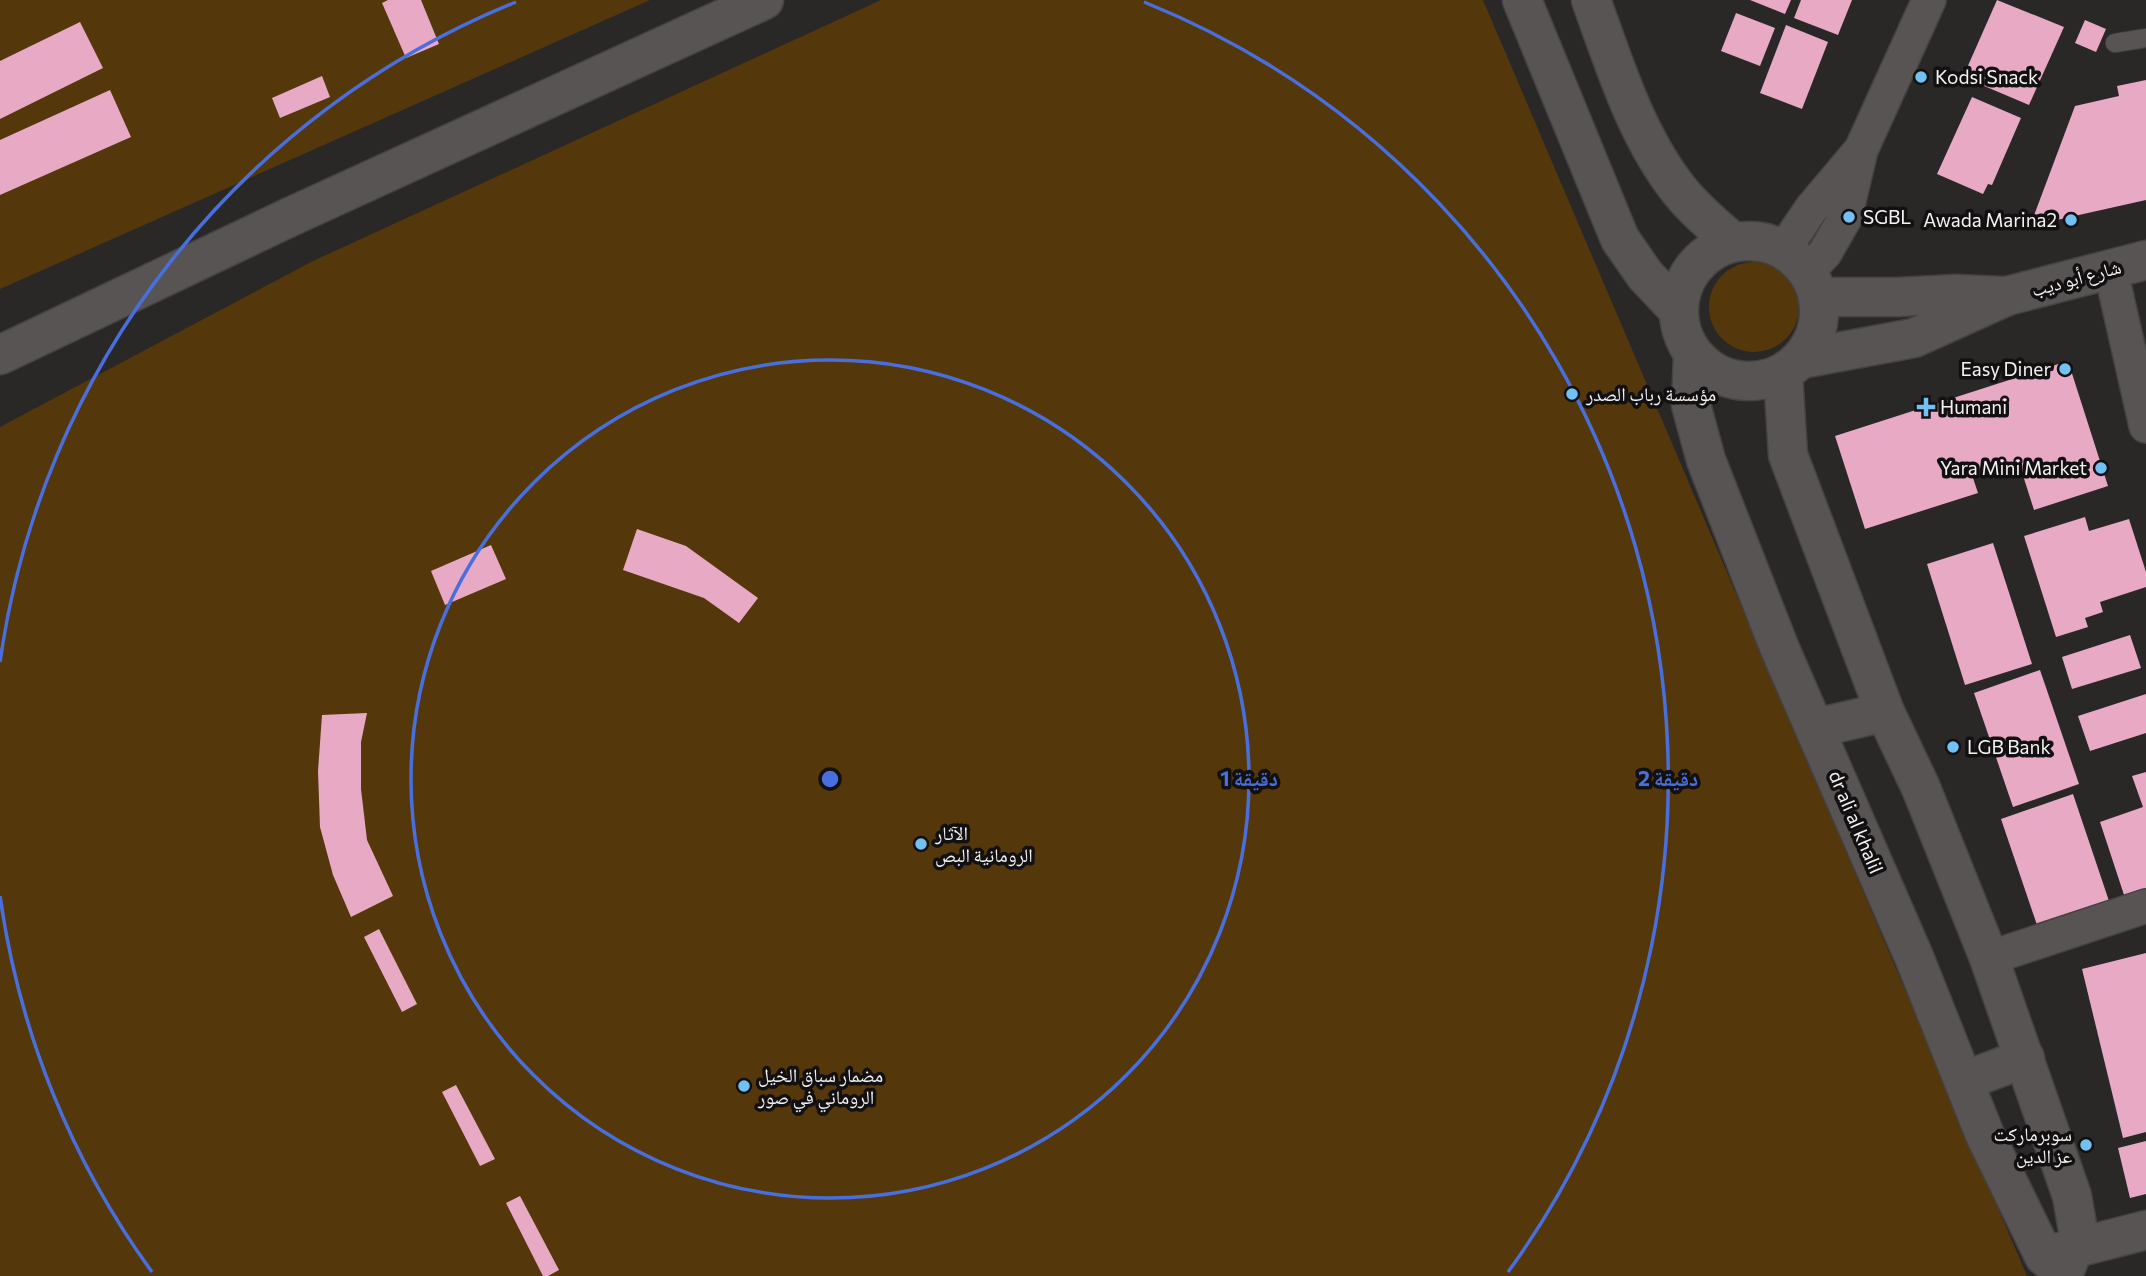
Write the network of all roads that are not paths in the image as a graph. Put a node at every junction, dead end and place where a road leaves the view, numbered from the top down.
1 (764, 0) edge
2 (1522, 0) edge
3 (1591, 0) edge
4 (1929, 0) edge
5 (2146, 38) edge
6 (2115, 43) dead end
7 (1733, 242) junction
8 (2128, 263) edge
9 (1803, 272) junction
10 (2007, 296) junction
11 (1678, 310) junction
12 (0, 355) edge
13 (1693, 355) junction
14 (1792, 366) junction
15 (2146, 426) edge
16 (1885, 712) junction
17 (1816, 727) junction
18 (2146, 906) edge
19 (1989, 958) junction
20 (2025, 1058) junction
21 (1964, 1081) junction
22 (2146, 1230) edge
23 (2063, 1263) edge

1 - 12 main road
2 - 11 main road
3 - 7 main road
4 - 9 street
5 - 6 lane
7 - 9 main road
7 - 11 main road
8 - 10 main road, شارع أبو ديب
8 - 15 street
9 - 10 main road
9 - 14 main road
10 - 14 main road
11 - 13 main road
13 - 14 main road
13 - 17 main road, dr ali al khalil
14 - 16 main road
16 - 17 main road
16 - 19 main road
17 - 21 main road, dr ali al khalil
18 - 19 street
19 - 20 main road
20 - 21 main road
20 - 23 main road
21 - 23 main road, dr ali al khalil
22 - 23 main road

